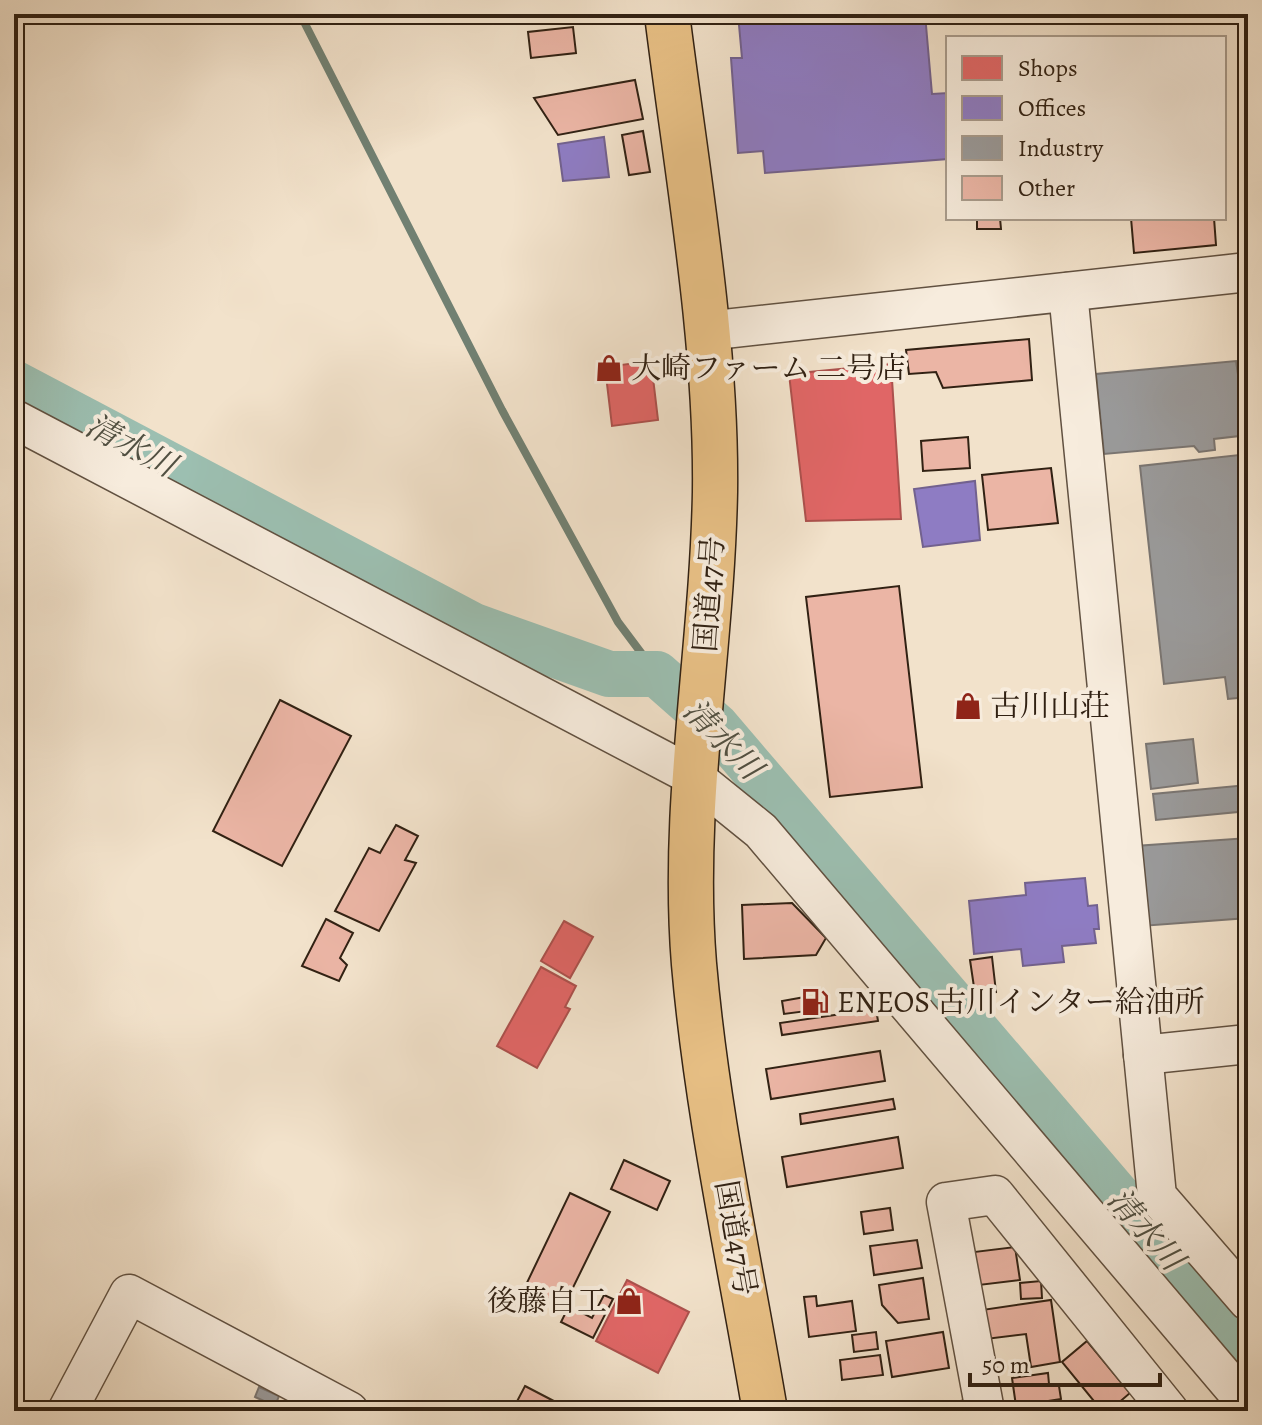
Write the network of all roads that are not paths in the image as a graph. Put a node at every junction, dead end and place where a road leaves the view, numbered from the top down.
1 (667, 14) edge
2 (1248, 272) edge
3 (1068, 292) junction
4 (706, 331) junction
5 (14, 419) edge
6 (694, 771) junction
7 (1248, 1044) edge
8 (1143, 1055) junction
9 (1248, 1301) edge
10 (1248, 1405) edge
11 (67, 1411) edge
12 (349, 1411) edge
13 (765, 1411) edge
14 (985, 1411) edge
15 (1169, 1411) edge

1 - 4 highway, 国道47号
2 - 3 street
3 - 4 street
3 - 8 street
4 - 6 highway, 国道47号
5 - 6 street
6 - 10 street
6 - 13 highway, 国道47号
7 - 8 street
8 - 9 street
11 - 12 street
14 - 15 street

